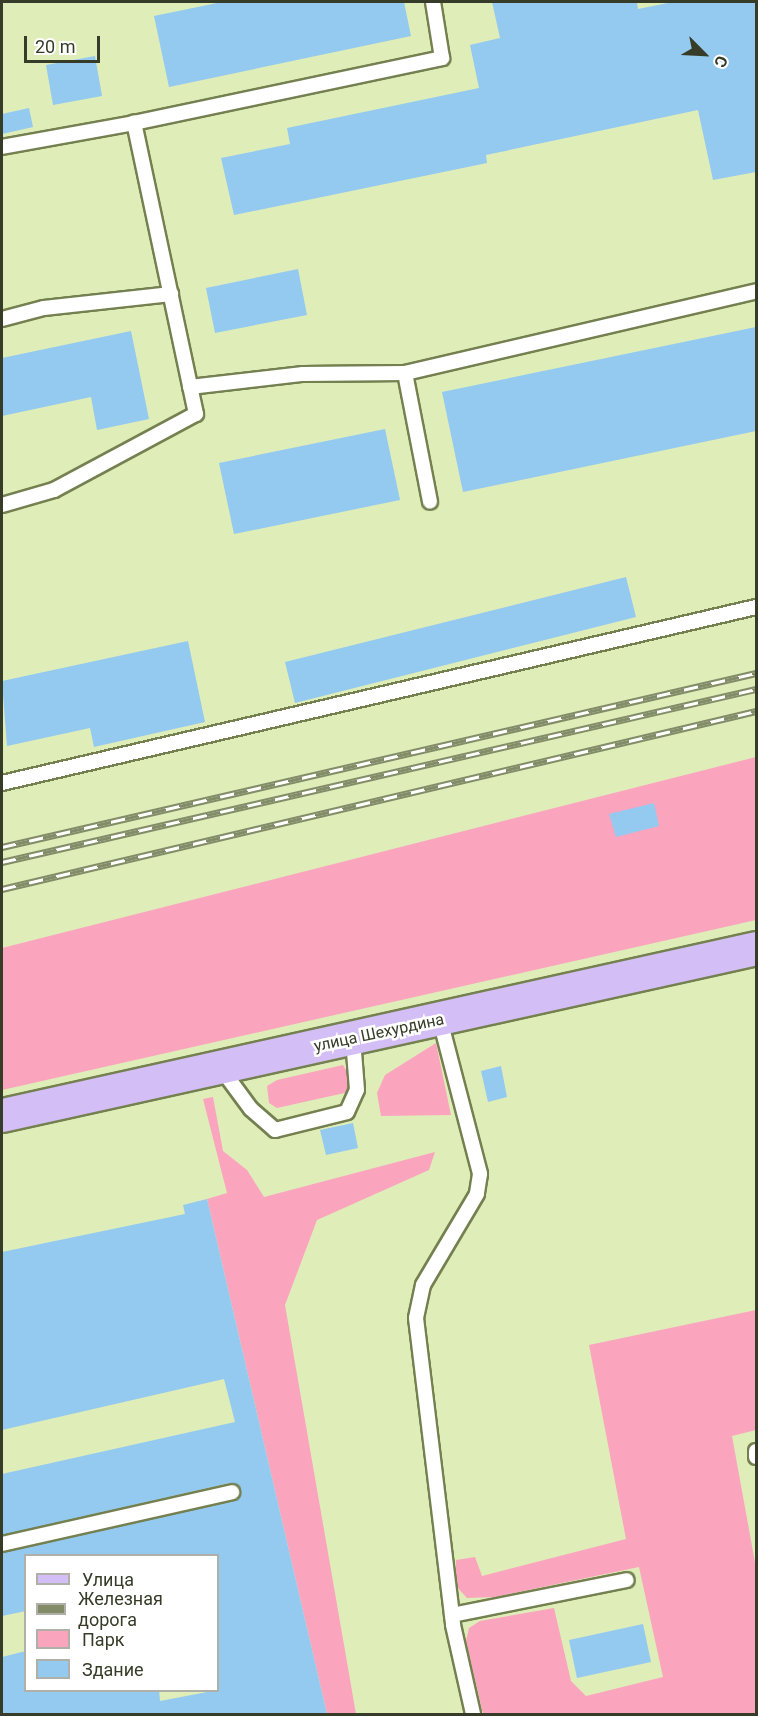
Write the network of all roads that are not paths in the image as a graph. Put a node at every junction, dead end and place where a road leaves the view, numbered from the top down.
1 (433, 2) edge
2 (134, 123) junction
3 (2, 147) edge
4 (756, 291) edge
5 (171, 294) junction
6 (2, 319) edge
7 (405, 373) junction
8 (190, 387) junction
9 (430, 502) dead end
10 (2, 505) edge
11 (756, 607) edge
12 (2, 783) edge
13 (756, 948) edge
14 (440, 1020) junction
15 (352, 1039) junction
16 (220, 1067) junction
17 (2, 1115) edge
18 (756, 1451) edge
19 (756, 1457) edge
20 (232, 1492) dead end
21 (2, 1544) edge
22 (627, 1580) dead end
23 (452, 1615) junction
24 (473, 1714) edge

1 - 2 lane
2 - 3 lane
2 - 5 lane
4 - 7 lane
5 - 6 lane
5 - 8 lane
7 - 8 lane
7 - 9 lane
8 - 10 lane
11 - 12 lane
13 - 14 main road, улица Шехурдина
14 - 15 main road, улица Шехурдина
14 - 23 lane
15 - 16 main road, улица Шехурдина
15 - 16 lane
16 - 17 main road, улица Шехурдина
18 - 19 lane
20 - 21 lane
22 - 23 lane
23 - 24 lane

